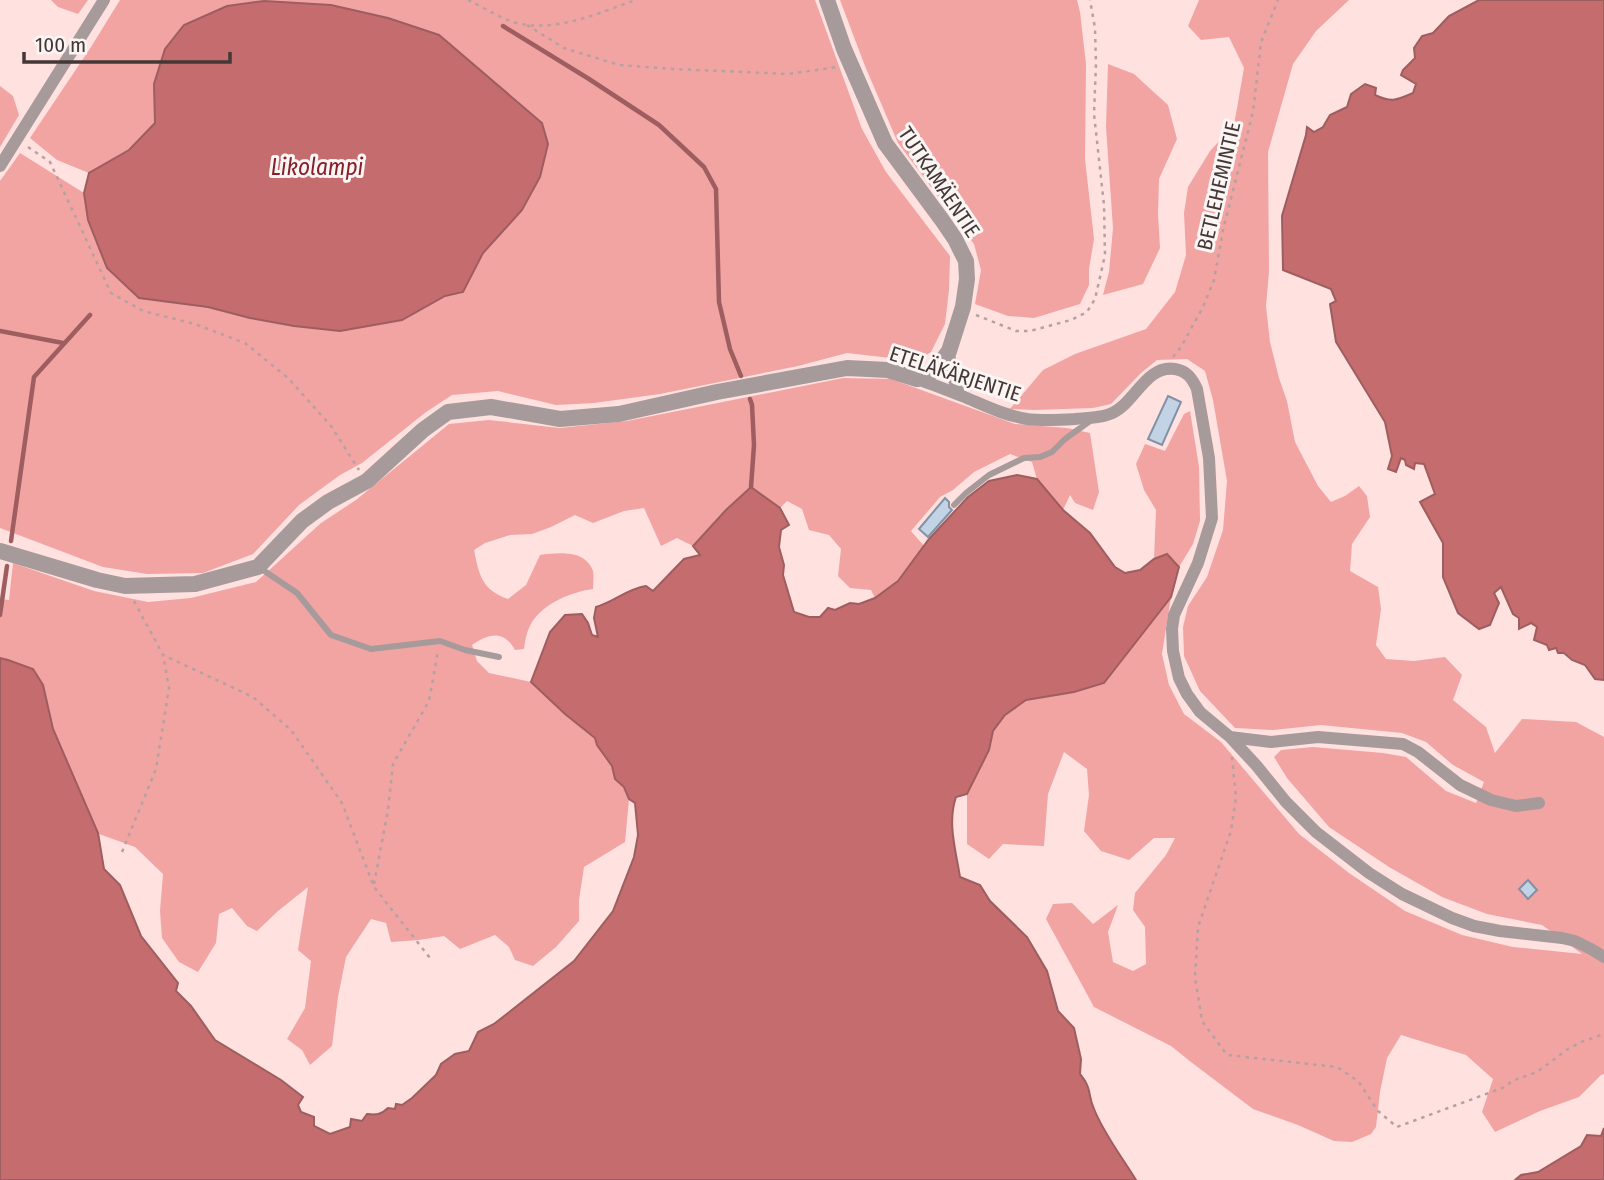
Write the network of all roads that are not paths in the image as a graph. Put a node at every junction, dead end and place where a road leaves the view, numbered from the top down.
1 (104, 0) edge
2 (827, 0) edge
3 (0, 166) edge
4 (949, 351) junction
5 (917, 379) junction
6 (962, 396) junction
7 (1094, 417) junction
8 (954, 505) dead end
9 (0, 551) edge
10 (258, 567) junction
11 (499, 657) dead end
12 (1230, 737) junction
13 (1539, 803) dead end
14 (1604, 957) edge

1 - 3 street
2 - 4 street, TUTKAMÄENTIE
4 - 5 street, TUTKAMÄENTIE
4 - 6 street
5 - 6 street, ETELÄKÄRJENTIE
5 - 10 street, ETELÄKÄRJENTIE
6 - 7 street, ETELÄKÄRJENTIE
7 - 8 lane
7 - 12 street, ETELÄKÄRJENTIE
9 - 10 street, ETELÄKÄRJENTIE
10 - 11 lane
12 - 13 street
12 - 14 street

